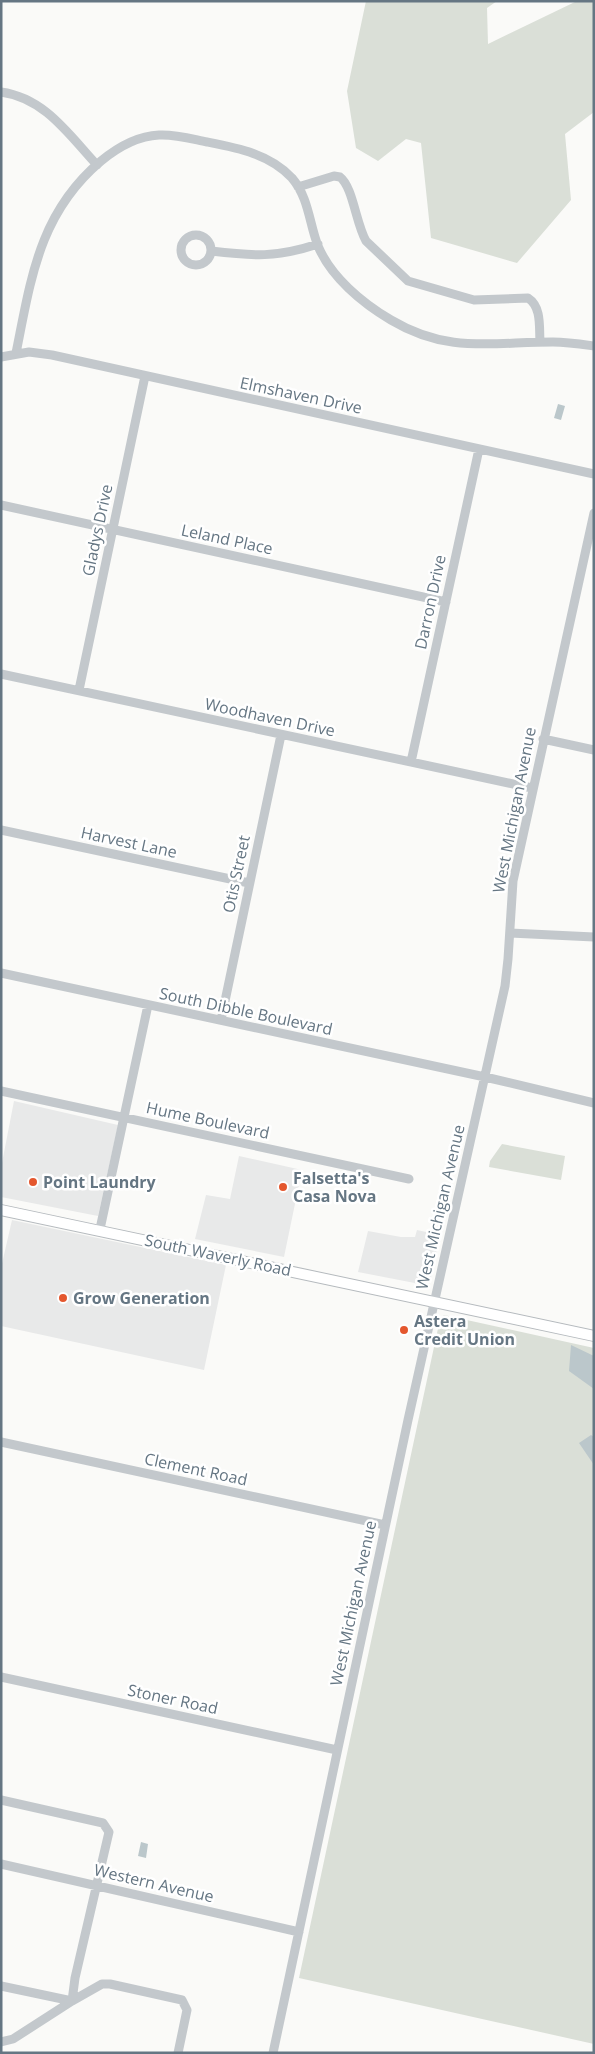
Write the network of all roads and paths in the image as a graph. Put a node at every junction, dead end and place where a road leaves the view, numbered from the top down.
1 (1, 92) edge
2 (97, 165) junction
3 (298, 187) junction
4 (318, 244) junction
5 (211, 251) dead end
6 (540, 342) junction
7 (594, 346) edge
8 (16, 353) junction
9 (1, 358) edge
10 (145, 376) junction
11 (479, 449) junction
12 (594, 474) edge
13 (1, 506) edge
14 (594, 513) edge
15 (113, 530) junction
16 (446, 602) junction
17 (1, 674) edge
18 (79, 690) junction
19 (281, 734) junction
20 (543, 740) junction
21 (594, 750) edge
22 (411, 762) junction
23 (532, 788) junction
24 (1, 830) edge
25 (250, 883) junction
26 (510, 933) junction
27 (594, 937) edge
28 (1, 973) edge
29 (148, 1005) junction
30 (221, 1020) junction
31 (485, 1077) junction
32 (1, 1091) edge
33 (594, 1103) edge
34 (125, 1118) junction
35 (409, 1179) dead end
36 (1, 1210) edge
37 (100, 1229) junction
38 (435, 1301) junction
39 (594, 1336) edge
40 (1, 1442) edge
41 (385, 1525) junction
42 (1, 1677) edge
43 (337, 1750) junction
44 (1, 1800) edge
45 (1, 1864) edge
46 (97, 1885) junction
47 (299, 1932) junction
48 (1, 1986) edge
49 (72, 2002) junction
50 (1, 2042) edge
51 (178, 2053) edge
52 (273, 2053) edge

1 - 2 street
2 - 3 street
2 - 8 street
3 - 4 street
3 - 6 street
4 - 5 street
4 - 6 street
6 - 7 street
8 - 9 street, Elmshaven Drive
8 - 10 street, Elmshaven Drive
10 - 11 street, Elmshaven Drive
10 - 15 street, Gladys Drive
11 - 12 street, Elmshaven Drive
11 - 16 street, Darron Drive
13 - 15 street, Leland Place
14 - 20 street, West Michigan Avenue
15 - 16 street, Leland Place
15 - 18 street, Gladys Drive
16 - 22 street, Darron Drive
17 - 18 street, Woodhaven Drive
18 - 19 street, Woodhaven Drive
19 - 22 street, Woodhaven Drive
19 - 25 street, Otis Street
20 - 21 street
20 - 23 street, West Michigan Avenue
22 - 23 street, Woodhaven Drive
23 - 26 street, West Michigan Avenue
24 - 25 street, Harvest Lane
25 - 30 street, Otis Street
26 - 27 street
26 - 31 street, West Michigan Avenue
28 - 29 street, South Dibble Boulevard
29 - 30 street, South Dibble Boulevard
29 - 34 street
30 - 31 street, South Dibble Boulevard
31 - 33 street, South Dibble Boulevard
31 - 38 street, West Michigan Avenue
32 - 34 street, Hume Boulevard
34 - 35 street, Hume Boulevard
34 - 37 street
36 - 37 main road, South Waverly Road
37 - 38 main road, South Waverly Road
38 - 39 main road, South Waverly Road
38 - 41 street, West Michigan Avenue
40 - 41 street, Clement Road
41 - 43 street, West Michigan Avenue
42 - 43 street, Stoner Road
43 - 47 street, West Michigan Avenue
44 - 46 street
45 - 46 street, Western Avenue
46 - 47 street, Western Avenue
46 - 49 street
47 - 52 street, West Michigan Avenue
48 - 49 street
49 - 50 street
49 - 51 street

